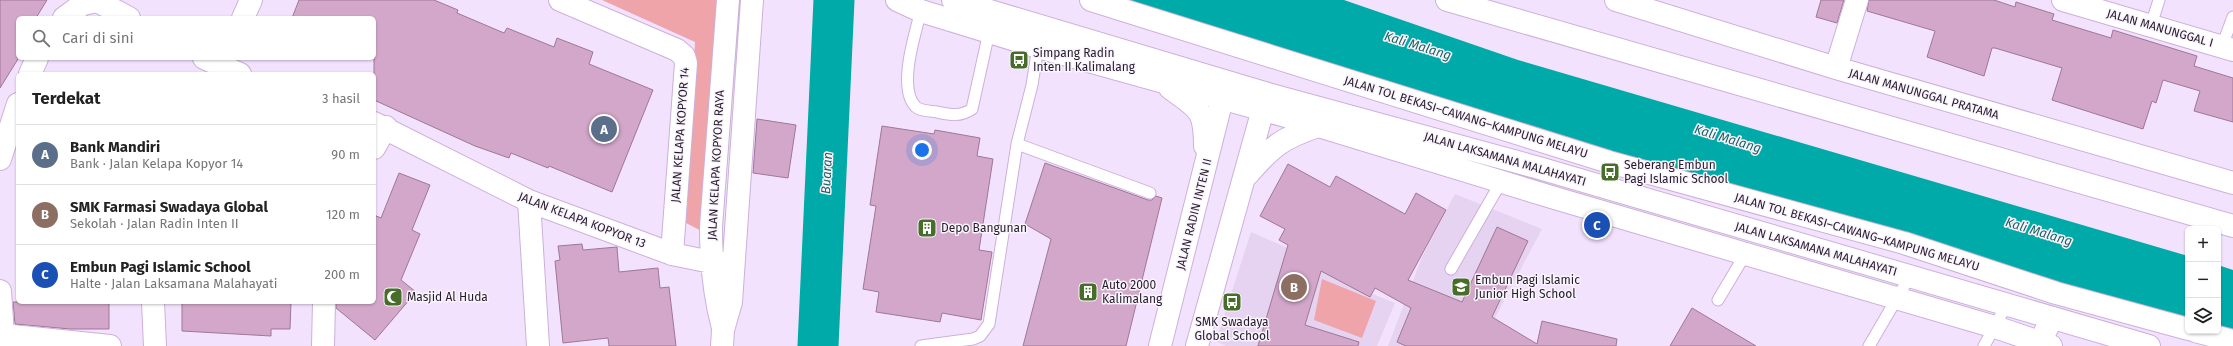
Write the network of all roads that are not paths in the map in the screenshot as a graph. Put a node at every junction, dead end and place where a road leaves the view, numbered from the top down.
1 (251, 0) edge
2 (560, 0) edge
3 (728, 0) edge
4 (752, 0) edge
5 (897, 0) edge
6 (953, 0) edge
7 (1091, 0) edge
8 (1447, 0) edge
9 (1616, 0) edge
10 (1857, 0) edge
11 (2063, 0) edge
12 (2159, 0) edge
13 (921, 12) junction
14 (67, 16) edge
15 (125, 16) edge
16 (244, 16) edge
17 (2233, 17) edge
18 (2151, 25) junction
19 (988, 32) junction
20 (1038, 47) junction
21 (2227, 48) edge
22 (36, 60) edge
23 (1836, 68) junction
24 (31, 72) edge
25 (1161, 81) junction
26 (1225, 90) junction
27 (1266, 102) junction
28 (16, 110) edge
29 (380, 125) edge
30 (1318, 126) junction
31 (376, 140) edge
32 (1017, 144) junction
33 (0, 159) edge
34 (1205, 169) junction
35 (1244, 180) junction
36 (1501, 182) junction
37 (2233, 182) edge
38 (1150, 194) dead end
39 (529, 201) junction
40 (2233, 226) edge
41 (1746, 253) junction
42 (672, 254) junction
43 (712, 262) junction
44 (733, 264) junction
45 (1451, 269) dead end
46 (1910, 276) junction
47 (0, 291) edge
48 (1897, 299) junction
49 (1718, 300) dead end
50 (153, 304) edge
51 (324, 304) edge
52 (2007, 304) junction
53 (2052, 318) junction
54 (1995, 327) junction
55 (2185, 328) edge
56 (2206, 334) edge
57 (722, 338) edge
58 (4, 341) edge
59 (2233, 341) edge
60 (2043, 345) edge
61 (110, 346) edge
62 (155, 346) edge
63 (323, 346) edge
64 (538, 346) edge
65 (921, 346) edge
66 (1160, 346) edge
67 (1196, 346) edge
68 (1869, 346) edge
69 (1984, 346) edge
70 (2149, 346) edge

1 - 16 main road
2 - 42 main road, JALAN KELAPA KOPYOR 14
3 - 43 main road, JALAN KELAPA KOPYOR RAYA
4 - 44 main road, JALAN KELAPA KOPYOR RAYA
5 - 13 main road, JALAN LAKSAMANA MALAHAYATI
6 - 26 main road, JALAN LAKSAMANA MALAHAYATI
7 - 55 main road, JALAN TOL BEKASI–CAWANG–KAMPUNG MELAYU
8 - 40 main road
9 - 23 main road, JALAN MANUNGGAL PRATAMA
10 - 23 main road
11 - 18 main road, JALAN MANUNGGAL I
12 - 18 lane
13 - 19 main road, JALAN LAKSAMANA MALAHAYATI
13 - 19 lane
14 - 15 main road
17 - 21 lane
18 - 21 main road, JALAN MANUNGGAL I
19 - 20 main road, JALAN LAKSAMANA MALAHAYATI
20 - 25 main road, JALAN LAKSAMANA MALAHAYATI
20 - 32 lane
22 - 24 main road
23 - 37 main road, JALAN MANUNGGAL PRATAMA
25 - 26 main road, JALAN LAKSAMANA MALAHAYATI
25 - 34 main road
26 - 27 main road, JALAN LAKSAMANA MALAHAYATI
26 - 34 main road, JALAN RADIN INTEN II
27 - 30 main road, JALAN LAKSAMANA MALAHAYATI
27 - 35 main road
27 - 46 main road, JALAN LAKSAMANA MALAHAYATI
28 - 33 main road
29 - 31 main road
29 - 39 main road, JALAN KELAPA KOPYOR 13
30 - 35 main road
30 - 36 main road, JALAN LAKSAMANA MALAHAYATI
32 - 38 lane
32 - 65 lane
34 - 66 main road, JALAN RADIN INTEN II
35 - 67 main road
36 - 41 main road, JALAN LAKSAMANA MALAHAYATI
36 - 45 lane
39 - 42 main road, JALAN KELAPA KOPYOR 13
39 - 64 main road
41 - 48 main road, JALAN LAKSAMANA MALAHAYATI
41 - 49 lane
42 - 43 main road, JALAN KELAPA KOPYOR 13
43 - 44 main road, JALAN KELAPA KOPYOR 13
43 - 57 main road, JALAN KELAPA KOPYOR RAYA
44 - 57 main road, JALAN KELAPA KOPYOR RAYA
46 - 48 lane
46 - 52 main road, JALAN LAKSAMANA MALAHAYATI
47 - 58 main road
48 - 54 main road, JALAN LAKSAMANA MALAHAYATI
48 - 68 lane
50 - 62 main road
51 - 63 main road
52 - 53 main road, JALAN LAKSAMANA MALAHAYATI
52 - 54 lane
53 - 60 main road
53 - 70 main road, JALAN LAKSAMANA MALAHAYATI
54 - 60 main road, JALAN LAKSAMANA MALAHAYATI
54 - 69 lane
56 - 59 main road
58 - 61 main road

